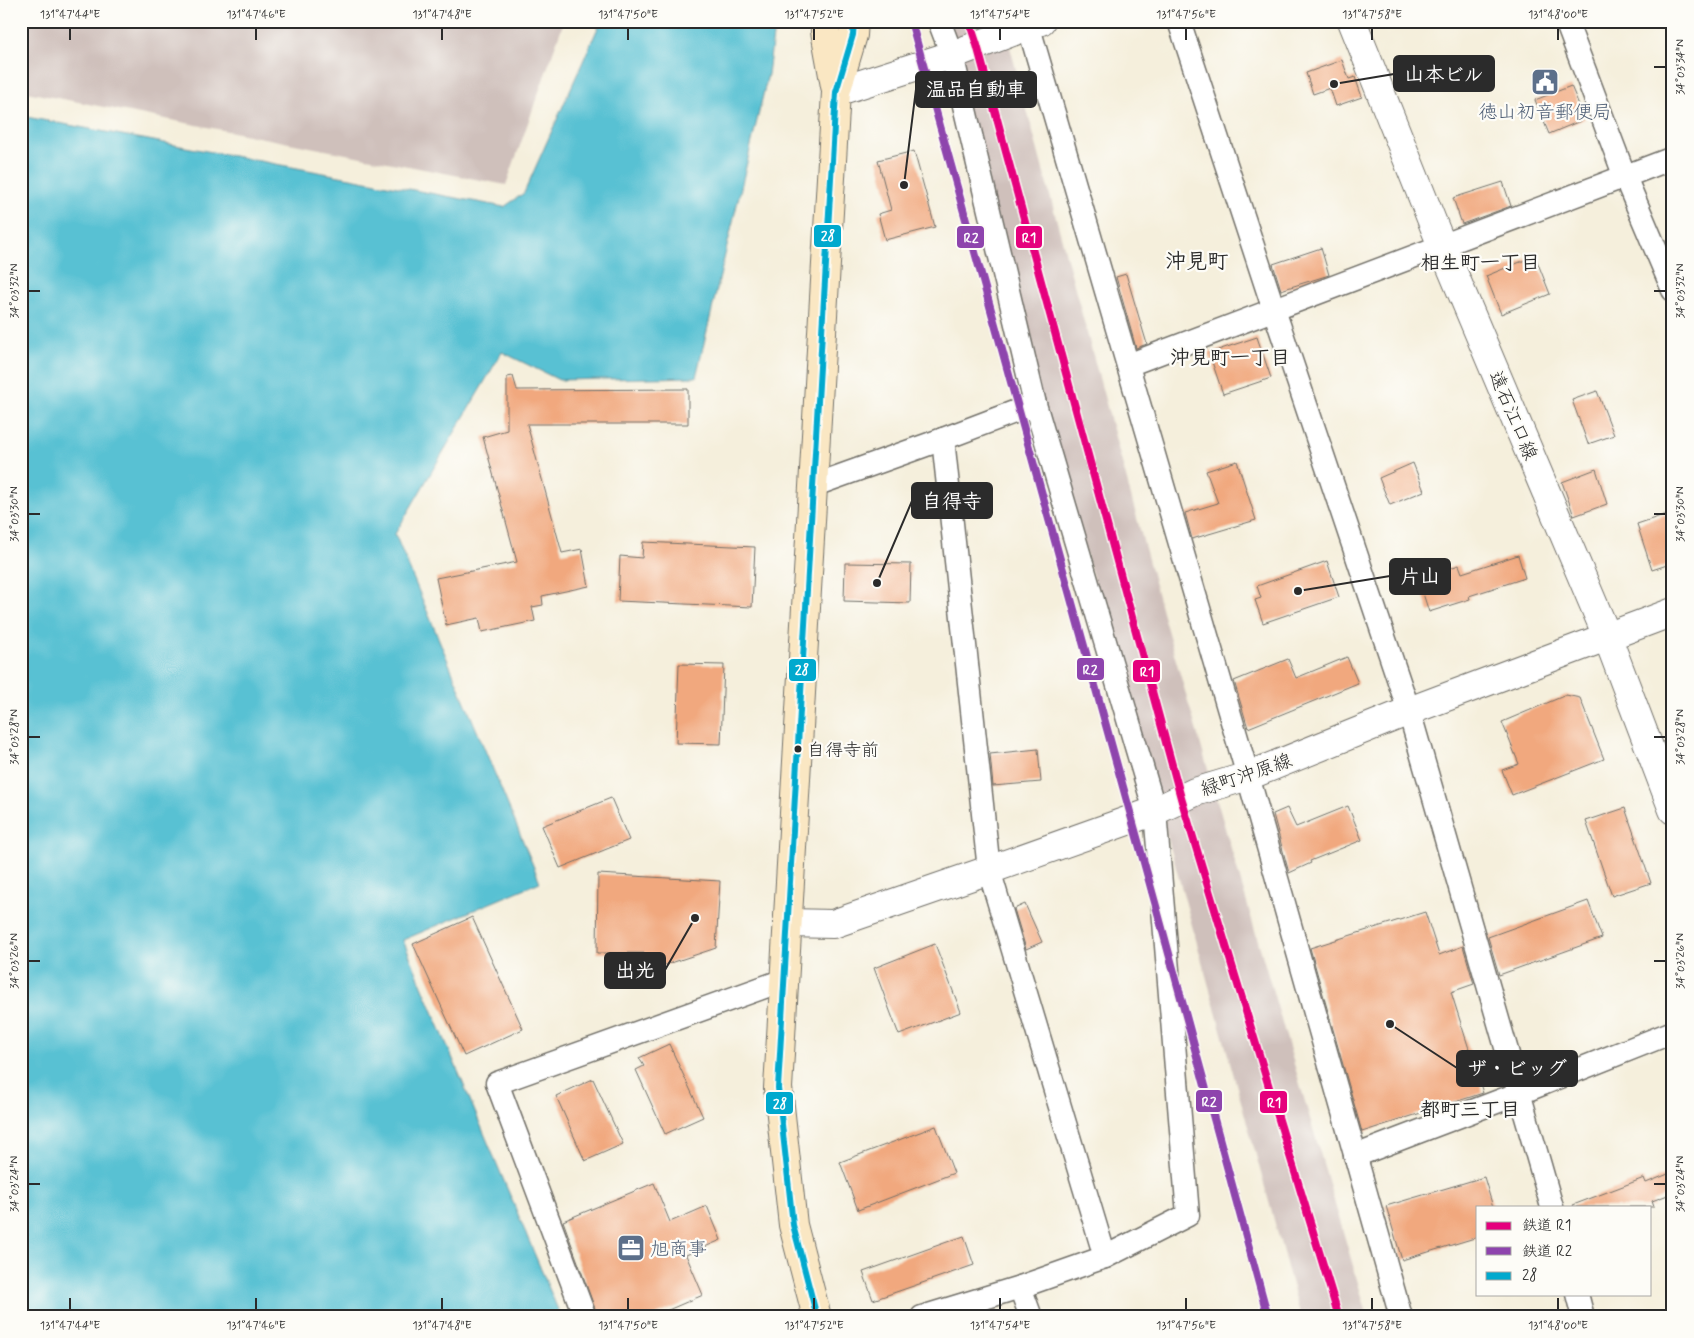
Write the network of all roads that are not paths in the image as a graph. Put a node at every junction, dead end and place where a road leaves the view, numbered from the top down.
1 (826, 21) edge
2 (854, 21) edge
3 (939, 21) edge
4 (1179, 21) edge
5 (1352, 21) edge
6 (1566, 21) edge
7 (1032, 23) edge
8 (952, 55) junction
9 (836, 92) junction
10 (1673, 158) edge
11 (1625, 177) junction
12 (1442, 246) junction
13 (1673, 290) edge
14 (1274, 310) junction
15 (1128, 365) junction
16 (1035, 404) junction
17 (943, 439) junction
18 (812, 486) junction
19 (1673, 612) edge
20 (1607, 636) junction
21 (1409, 711) junction
22 (1248, 776) junction
23 (1155, 810) junction
24 (1673, 810) edge
25 (989, 870) junction
26 (787, 923) junction
27 (784, 980) junction
28 (1673, 1032) edge
29 (1520, 1093) junction
30 (1355, 1156) junction
31 (1552, 1206) edge
32 (1105, 1257) junction
33 (1020, 1287) junction
34 (1578, 1296) edge
35 (585, 1317) edge
36 (817, 1317) edge
37 (922, 1317) edge
38 (1031, 1317) edge
39 (1401, 1317) edge
40 (1583, 1317) edge

1 - 9 main road
2 - 9 main road
3 - 8 street
4 - 14 street
5 - 12 street, 遠石江口線
6 - 11 street
7 - 8 street
7 - 15 street
8 - 9 street
8 - 16 street
9 - 18 main road
10 - 11 street
11 - 12 street
11 - 13 street
12 - 14 street
12 - 20 street, 遠石江口線
14 - 15 street
14 - 21 street
15 - 22 street
16 - 17 street
16 - 23 street
17 - 18 street
17 - 25 street
18 - 26 main road
19 - 20 street, 緑町沖原線
20 - 21 street, 緑町沖原線
20 - 24 street, 遠石江口線
21 - 22 street, 緑町沖原線
21 - 29 street
22 - 23 street, 緑町沖原線
22 - 30 street
23 - 25 street, 緑町沖原線
23 - 32 street
25 - 26 street, 緑町沖原線
25 - 32 street
26 - 27 main road
27 - 35 street
27 - 36 main road
28 - 29 street
29 - 30 street
29 - 31 street
30 - 39 street
32 - 33 street
33 - 37 street
33 - 38 street
34 - 40 street

